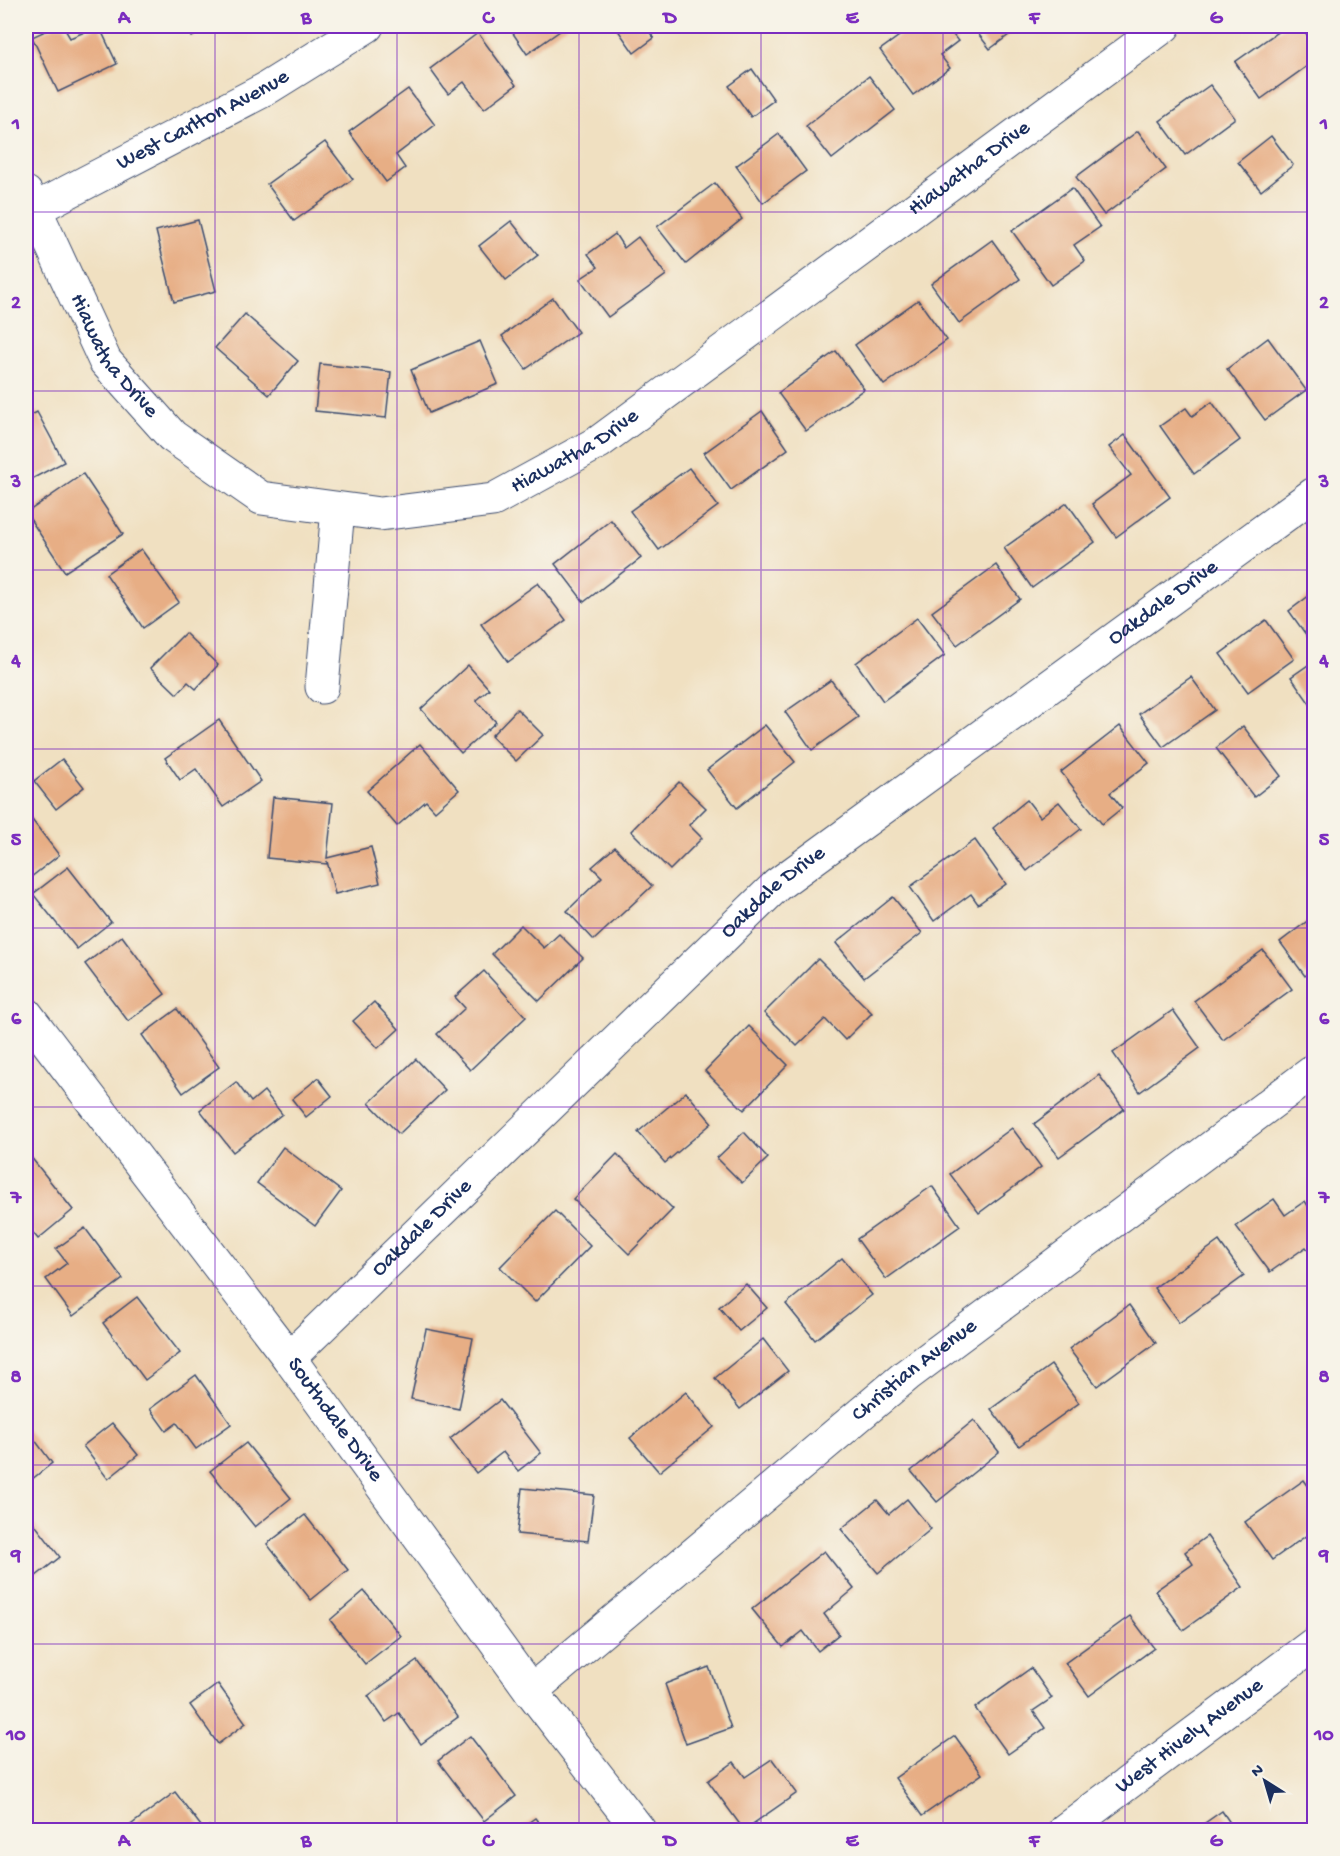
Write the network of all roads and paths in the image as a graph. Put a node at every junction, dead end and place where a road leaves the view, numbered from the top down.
1 (367, 26) edge
2 (1164, 26) edge
3 (30, 201) edge
4 (1314, 494) edge
5 (338, 509) junction
6 (322, 687) dead end
7 (26, 1014) edge
8 (1314, 1071) edge
9 (289, 1358) junction
10 (1314, 1644) edge
11 (531, 1691) junction
12 (639, 1830) edge
13 (1065, 1830) edge

1 - 3 street, West Carlton Avenue
2 - 5 street, Hiawatha Drive
3 - 5 street, Hiawatha Drive
4 - 9 street, Oakdale Drive
5 - 6 street
7 - 9 street, Southdale Drive
8 - 11 street, Christian Avenue
9 - 11 street, Southdale Drive
10 - 13 street, West Hively Avenue
11 - 12 street, Southdale Drive

